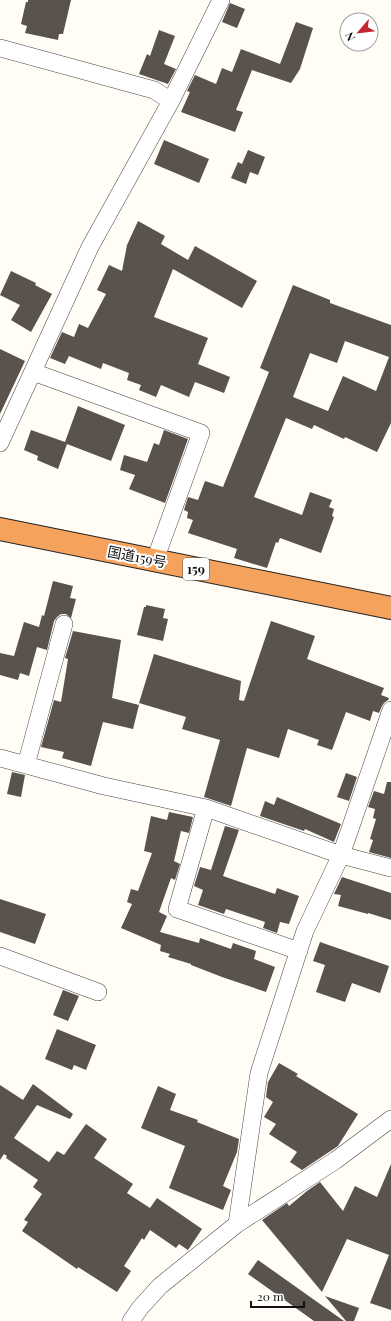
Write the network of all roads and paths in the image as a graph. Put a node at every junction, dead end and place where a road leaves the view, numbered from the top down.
1 (221, 0) edge
2 (0, 48) edge
3 (171, 101) junction
4 (33, 372) junction
5 (6, 416) edge
6 (0, 443) edge
7 (0, 529) edge
8 (155, 560) junction
9 (391, 608) edge
10 (64, 624) dead end
11 (391, 710) edge
12 (0, 758) edge
13 (26, 765) junction
14 (206, 808) junction
15 (341, 854) junction
16 (391, 868) edge
17 (299, 951) junction
18 (0, 956) edge
19 (98, 992) dead end
20 (391, 1119) edge
21 (237, 1224) junction
22 (131, 1321) edge

1 - 3 street
2 - 3 street
3 - 4 street
4 - 5 street
4 - 8 street
5 - 6 street
7 - 8 highway, 国道159号 / 159
8 - 9 highway, 国道159号 / 159
10 - 13 street
11 - 15 street
12 - 13 street
13 - 14 street
14 - 15 street
14 - 17 street
15 - 16 street
15 - 17 street
17 - 21 street
18 - 19 street
20 - 21 street
21 - 22 street

